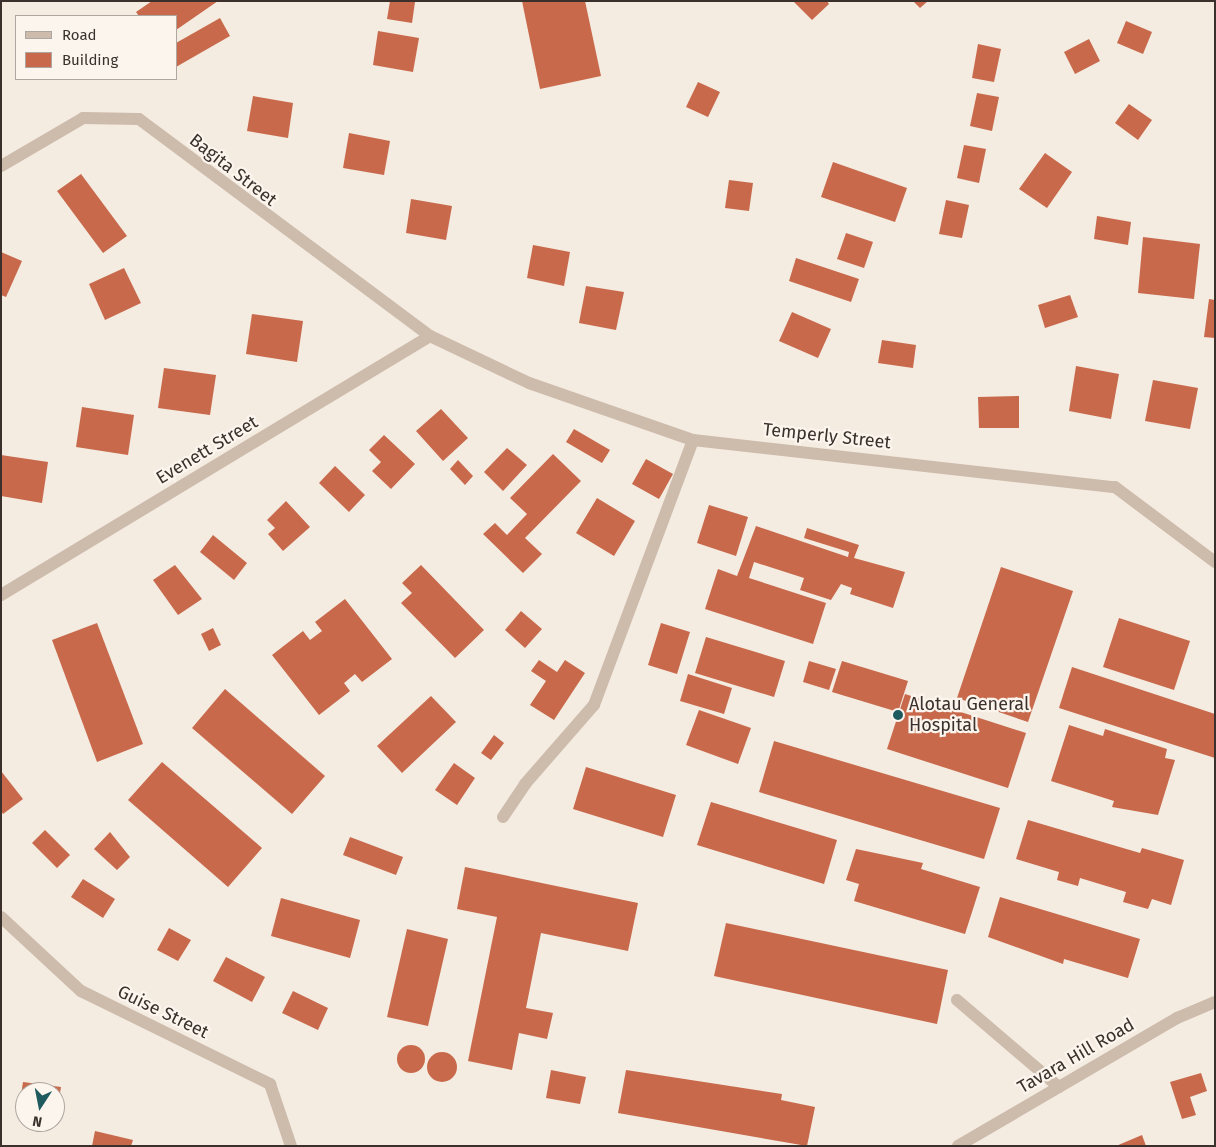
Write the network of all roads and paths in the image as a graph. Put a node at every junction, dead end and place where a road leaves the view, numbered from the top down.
1 (1, 166) edge
2 (430, 336) junction
3 (693, 440) junction
4 (1215, 562) edge
5 (1, 595) edge
6 (504, 817) dead end
7 (1, 917) edge
8 (957, 1000) dead end
9 (1215, 1002) edge
10 (1059, 1087) junction
11 (291, 1146) edge
12 (958, 1146) edge

1 - 2 street, Bagita Street
2 - 3 street, Temperly Street
2 - 5 street, Evenett Street
3 - 4 street, Temperly Street
3 - 6 street
7 - 11 street, Guise Street
8 - 10 street
9 - 10 street, Tavara Hill Road
10 - 12 street, Tavara Hill Road

